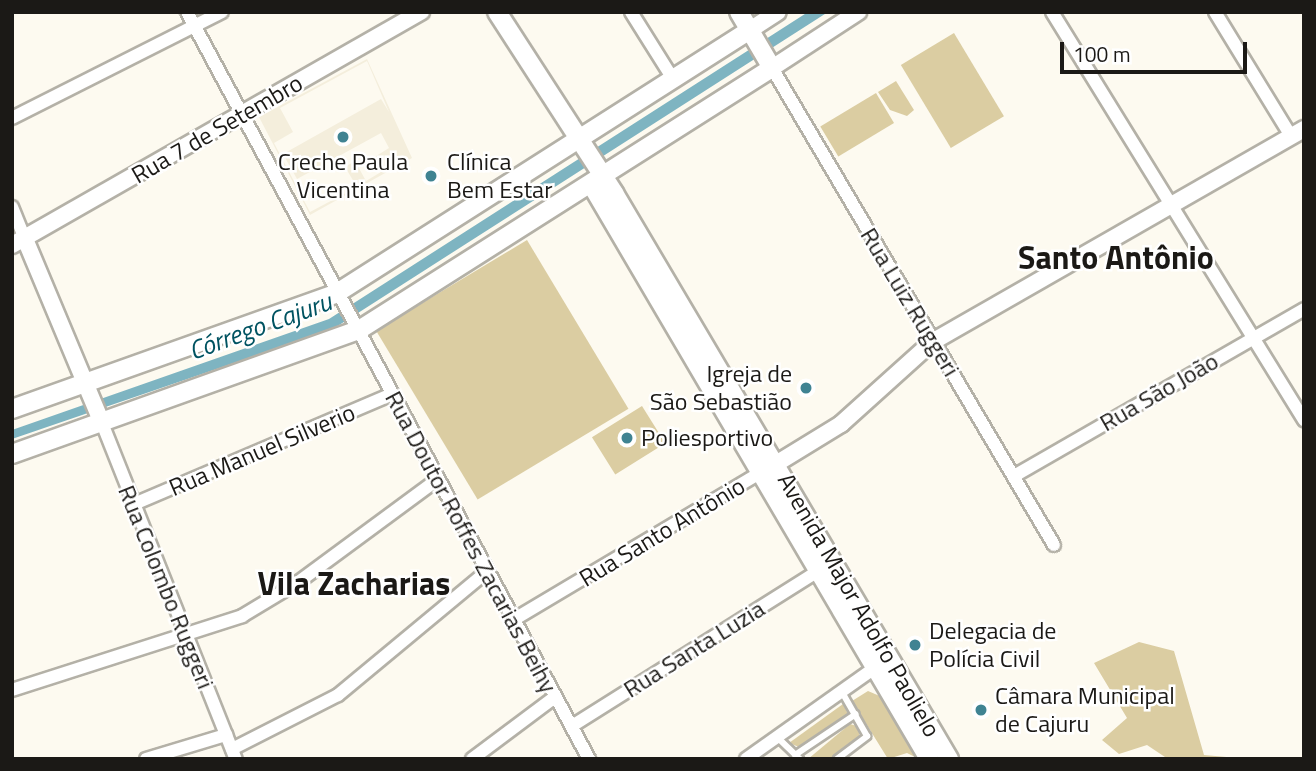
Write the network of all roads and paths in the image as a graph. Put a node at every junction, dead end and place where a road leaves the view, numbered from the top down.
1 (187, 12) edge
2 (222, 12) edge
3 (421, 12) edge
4 (497, 12) edge
5 (631, 12) edge
6 (739, 12) edge
7 (778, 12) edge
8 (858, 12) edge
9 (1052, 12) edge
10 (1215, 12) edge
11 (194, 28) junction
12 (752, 35) junction
13 (770, 63) junction
14 (673, 79) junction
15 (239, 117) junction
16 (12, 118) edge
17 (1297, 133) edge
18 (579, 143) junction
19 (595, 175) junction
20 (1171, 206) junction
21 (12, 207) edge
22 (19, 242) edge
23 (339, 297) junction
24 (1304, 309) edge
25 (357, 327) junction
26 (1253, 337) junction
27 (932, 342) junction
28 (88, 388) junction
29 (392, 394) junction
30 (12, 409) edge
31 (101, 419) junction
32 (1304, 421) edge
33 (12, 454) edge
34 (768, 469) junction
35 (1014, 475) junction
36 (438, 479) junction
37 (132, 505) junction
38 (1054, 545) dead end
39 (486, 572) junction
40 (817, 572) junction
41 (513, 620) junction
42 (185, 638) junction
43 (882, 663) junction
44 (12, 690) edge
45 (842, 692) junction
46 (555, 697) junction
47 (856, 714) junction
48 (572, 726) junction
49 (226, 735) junction
50 (777, 737) junction
51 (234, 754) edge
52 (798, 757) edge
53 (146, 759) edge
54 (472, 759) edge
55 (589, 759) edge
56 (746, 759) edge
57 (837, 759) edge
58 (929, 759) edge
59 (949, 759) edge

1 - 11 street, Rua Doutor Roffes Zacarias Beihy
2 - 11 street
3 - 15 street, Rua 7 de Setembro
4 - 18 main road, Avenida Major Adolfo Paolielo
5 - 14 street
6 - 12 main road
7 - 12 street
8 - 13 street
9 - 20 street
10 - 17 street
11 - 15 street, Rua Doutor Roffes Zacarias Beihy
11 - 16 street
12 - 13 main road
12 - 14 main road
13 - 19 main road
13 - 27 street, Rua Luiz Ruggeri
14 - 18 main road
15 - 22 street, Rua 7 de Setembro
15 - 23 street, Rua Doutor Roffes Zacarias Beihy
17 - 20 street, Rua Santo Antônio
18 - 19 main road, Avenida Major Adolfo Paolielo
18 - 23 main road
19 - 25 main road
19 - 34 main road, Avenida Major Adolfo Paolielo
20 - 26 street
20 - 27 street, Rua Santo Antônio
21 - 22 street
22 - 28 street
23 - 25 street, Rua Doutor Roffes Zacarias Beihy
23 - 28 main road
24 - 26 street, Rua São João
25 - 29 street, Rua Doutor Roffes Zacarias Beihy
25 - 31 main road
26 - 32 street
26 - 35 street, Rua São João
27 - 34 street, Rua Santo Antônio
27 - 35 street, Rua Luiz Ruggeri
28 - 30 main road
28 - 31 street
29 - 36 street, Rua Doutor Roffes Zacarias Beihy
29 - 37 street, Rua Manuel Silverio
31 - 33 main road
31 - 37 street, Rua Colombo Ruggeri
34 - 40 main road, Avenida Major Adolfo Paolielo
34 - 41 street, Rua Santo Antônio
34 - 43 main road, Avenida Major Adolfo Paolielo
35 - 38 street, Rua Luiz Ruggeri
36 - 39 street, Rua Doutor Roffes Zacarias Beihy
36 - 42 street
37 - 42 street, Rua Colombo Ruggeri
39 - 41 street, Rua Doutor Roffes Zacarias Beihy
39 - 51 street
40 - 43 main road, Avenida Major Adolfo Paolielo
40 - 48 street, Rua Santa Luzia
41 - 46 street, Rua Doutor Roffes Zacarias Beihy
42 - 44 street
42 - 49 street, Rua Colombo Ruggeri
43 - 45 street
43 - 58 main road, Avenida Major Adolfo Paolielo
43 - 59 main road, Avenida Major Adolfo Paolielo
45 - 47 lane
45 - 50 street
46 - 48 street, Rua Doutor Roffes Zacarias Beihy
46 - 54 street
47 - 52 lane
47 - 57 lane
48 - 55 street, Rua Doutor Roffes Zacarias Beihy
49 - 51 street, Rua Colombo Ruggeri
49 - 53 street
50 - 52 lane
50 - 56 street

